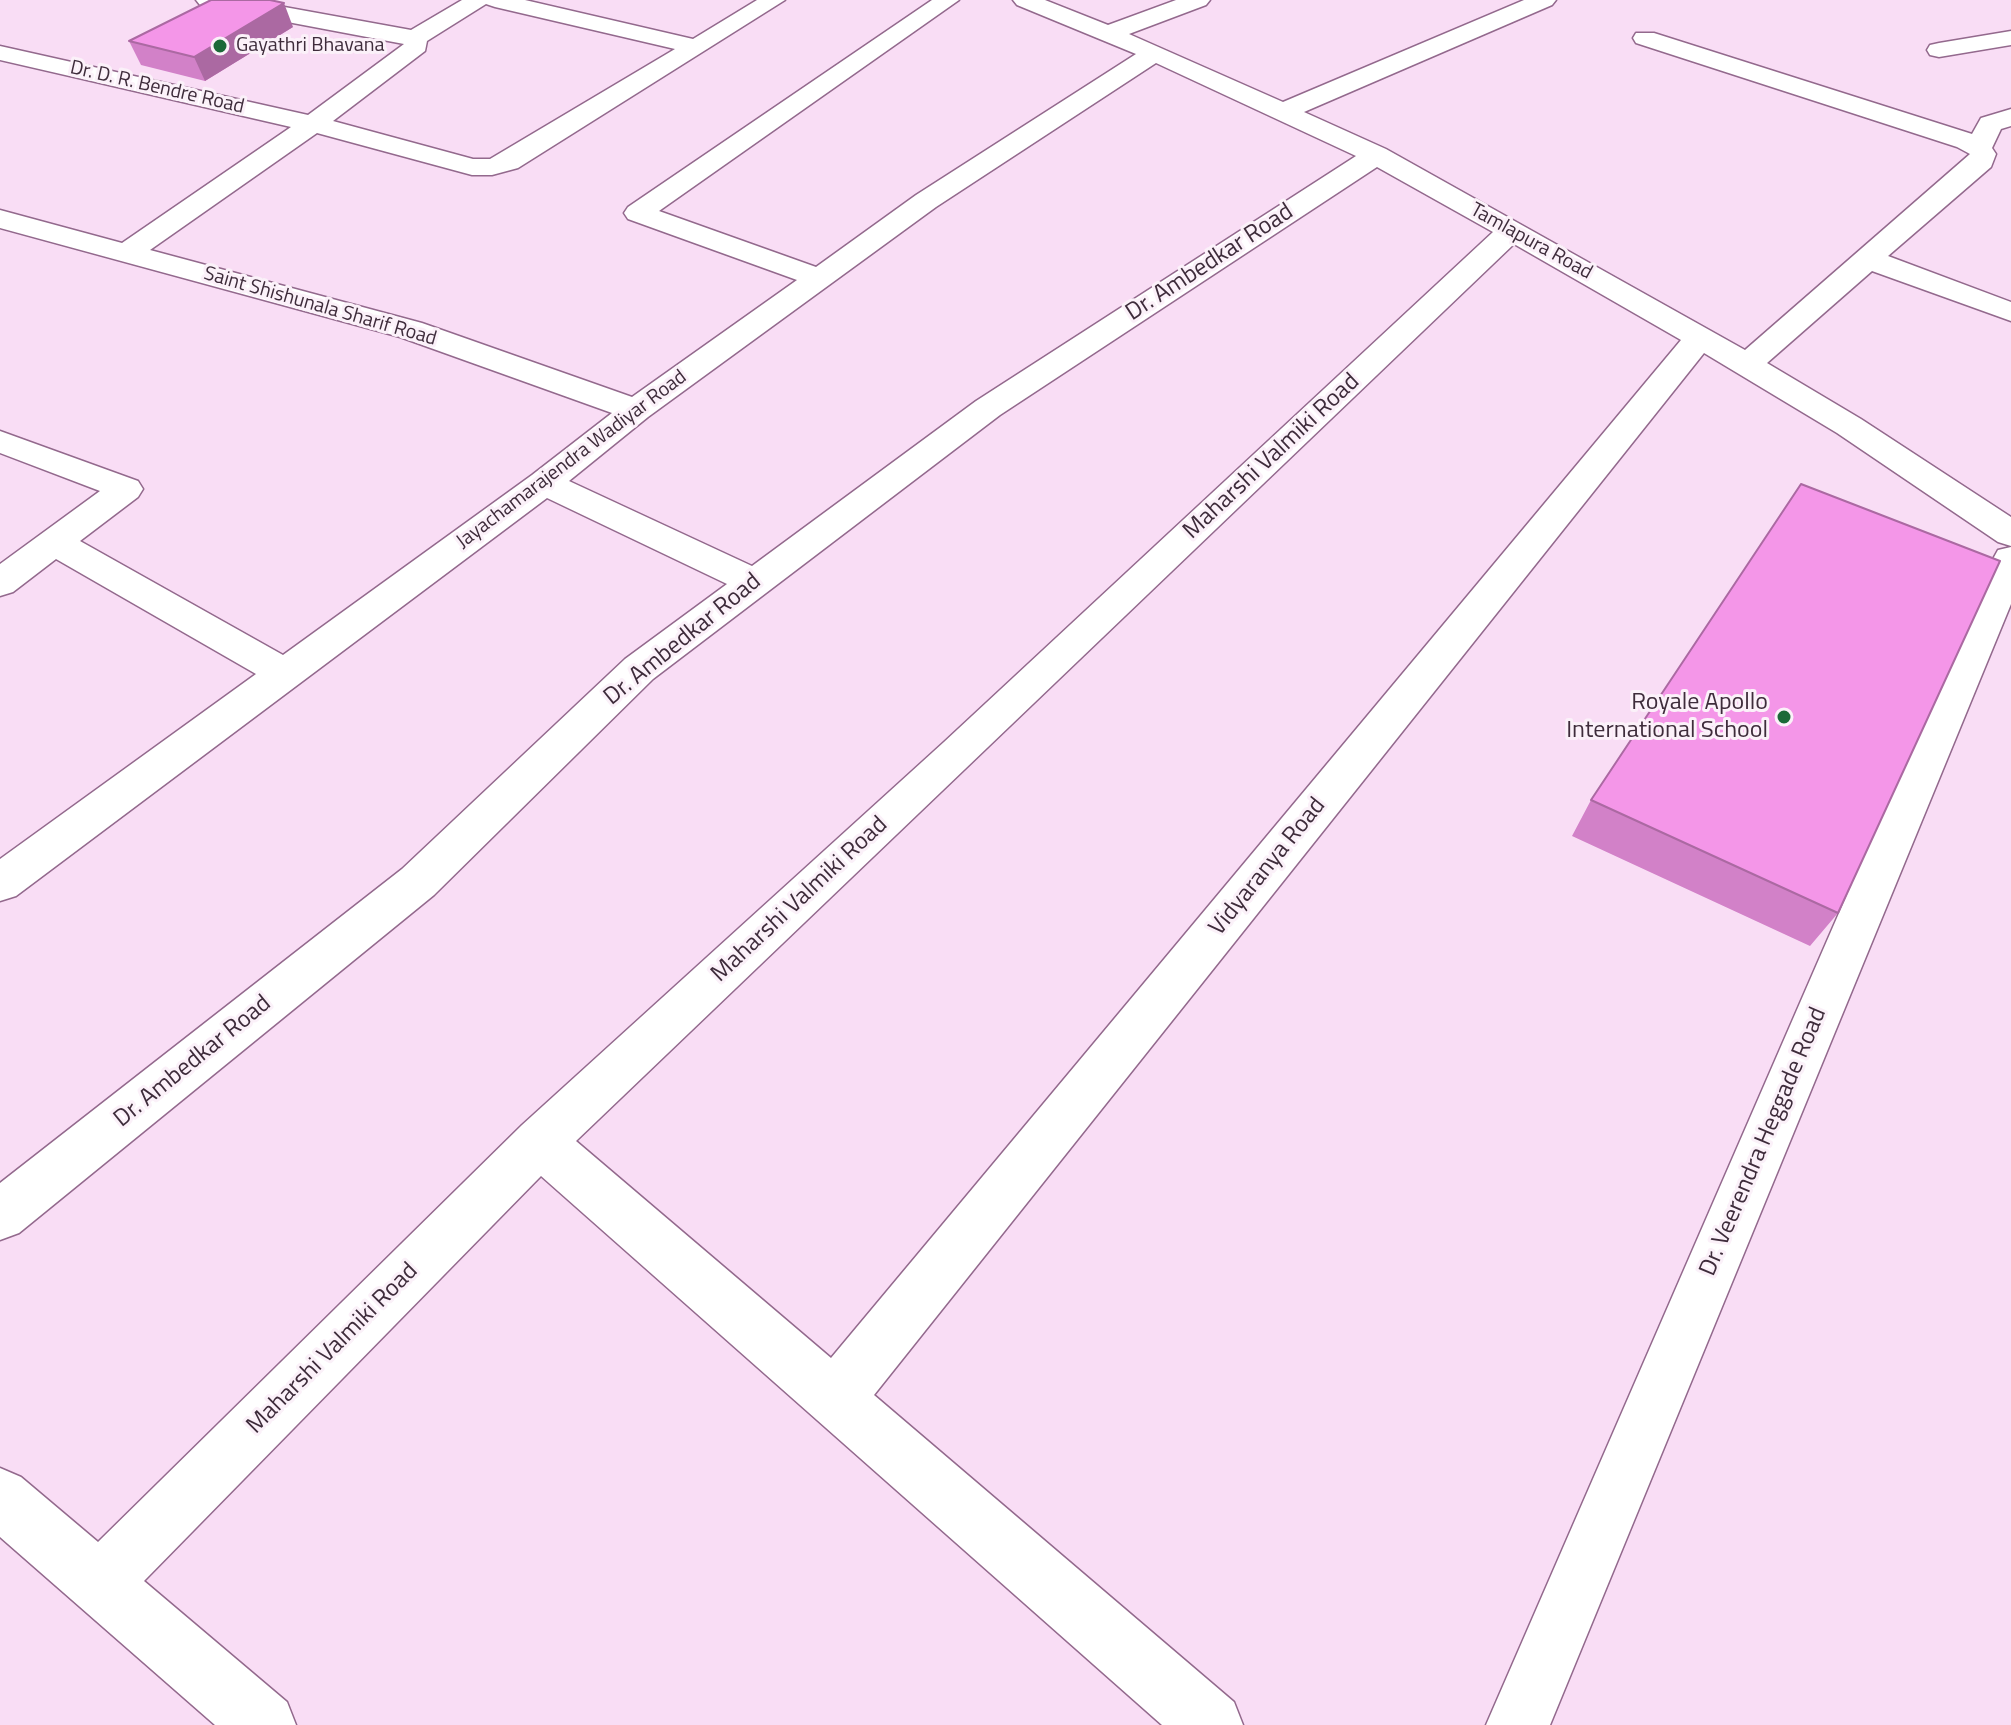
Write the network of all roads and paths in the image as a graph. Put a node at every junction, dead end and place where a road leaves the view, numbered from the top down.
1 (208, 0) edge
2 (478, 0) edge
3 (495, 0) edge
4 (773, 0) edge
5 (947, 0) edge
6 (1025, 0) edge
7 (1198, 0) edge
8 (1544, 0) edge
9 (1106, 34) junction
10 (415, 38) junction
11 (1645, 38) dead end
12 (2011, 38) edge
13 (697, 47) junction
14 (1939, 50) dead end
15 (0, 53) edge
16 (1155, 53) junction
17 (1285, 111) junction
18 (2011, 117) edge
19 (313, 124) junction
20 (1979, 148) junction
21 (1376, 155) junction
22 (0, 219) edge
23 (1511, 231) junction
24 (127, 253) junction
25 (1868, 259) junction
26 (819, 278) junction
27 (2011, 312) edge
28 (1700, 337) junction
29 (1747, 364) junction
30 (636, 410) junction
31 (0, 441) edge
32 (544, 483) junction
33 (2011, 534) edge
34 (57, 544) junction
35 (2011, 559) edge
36 (754, 582) junction
37 (0, 583) edge
38 (286, 674) junction
39 (0, 883) edge
40 (540, 1142) junction
41 (0, 1215) edge
42 (835, 1398) junction
43 (0, 1498) edge
44 (101, 1582) junction
45 (264, 1725) edge
46 (1211, 1725) edge
47 (1518, 1725) edge

1 - 10 street
2 - 10 street
3 - 13 street
4 - 13 street, Dr. D. R. Bendre Road
5 - 26 street
6 - 9 street, Tamlapura Road
7 - 9 street
8 - 17 street
9 - 16 street, Tamlapura Road
10 - 19 street
11 - 20 street
12 - 14 street
13 - 19 street, Dr. D. R. Bendre Road
15 - 19 street, Dr. D. R. Bendre Road
16 - 17 street, Tamlapura Road
16 - 26 street, Jayachamarajendra Wadiyar Road
17 - 21 street, Tamlapura Road
18 - 20 street
19 - 24 street
20 - 25 street
21 - 23 street, Tamlapura Road
21 - 36 street, Dr. Ambedkar Road
22 - 24 street, Saint Shishunala Sharif Road
23 - 28 street, Tamlapura Road
23 - 40 street, Maharshi Valmiki Road
24 - 30 street, Saint Shishunala Sharif Road
25 - 27 street
25 - 29 street
26 - 30 street, Jayachamarajendra Wadiyar Road
28 - 29 street, Tamlapura Road
28 - 42 street, Vidyaranya Road
29 - 33 street, Tamlapura Road
30 - 32 street, Jayachamarajendra Wadiyar Road
31 - 34 street
32 - 36 street
32 - 38 street, Jayachamarajendra Wadiyar Road
34 - 37 street
34 - 38 street
35 - 47 street, Dr. Veerendra Heggade Road
36 - 41 street, Dr. Ambedkar Road
38 - 39 street, Jayachamarajendra Wadiyar Road
40 - 42 street
40 - 44 street, Maharshi Valmiki Road
42 - 46 street
43 - 44 street
44 - 45 street

